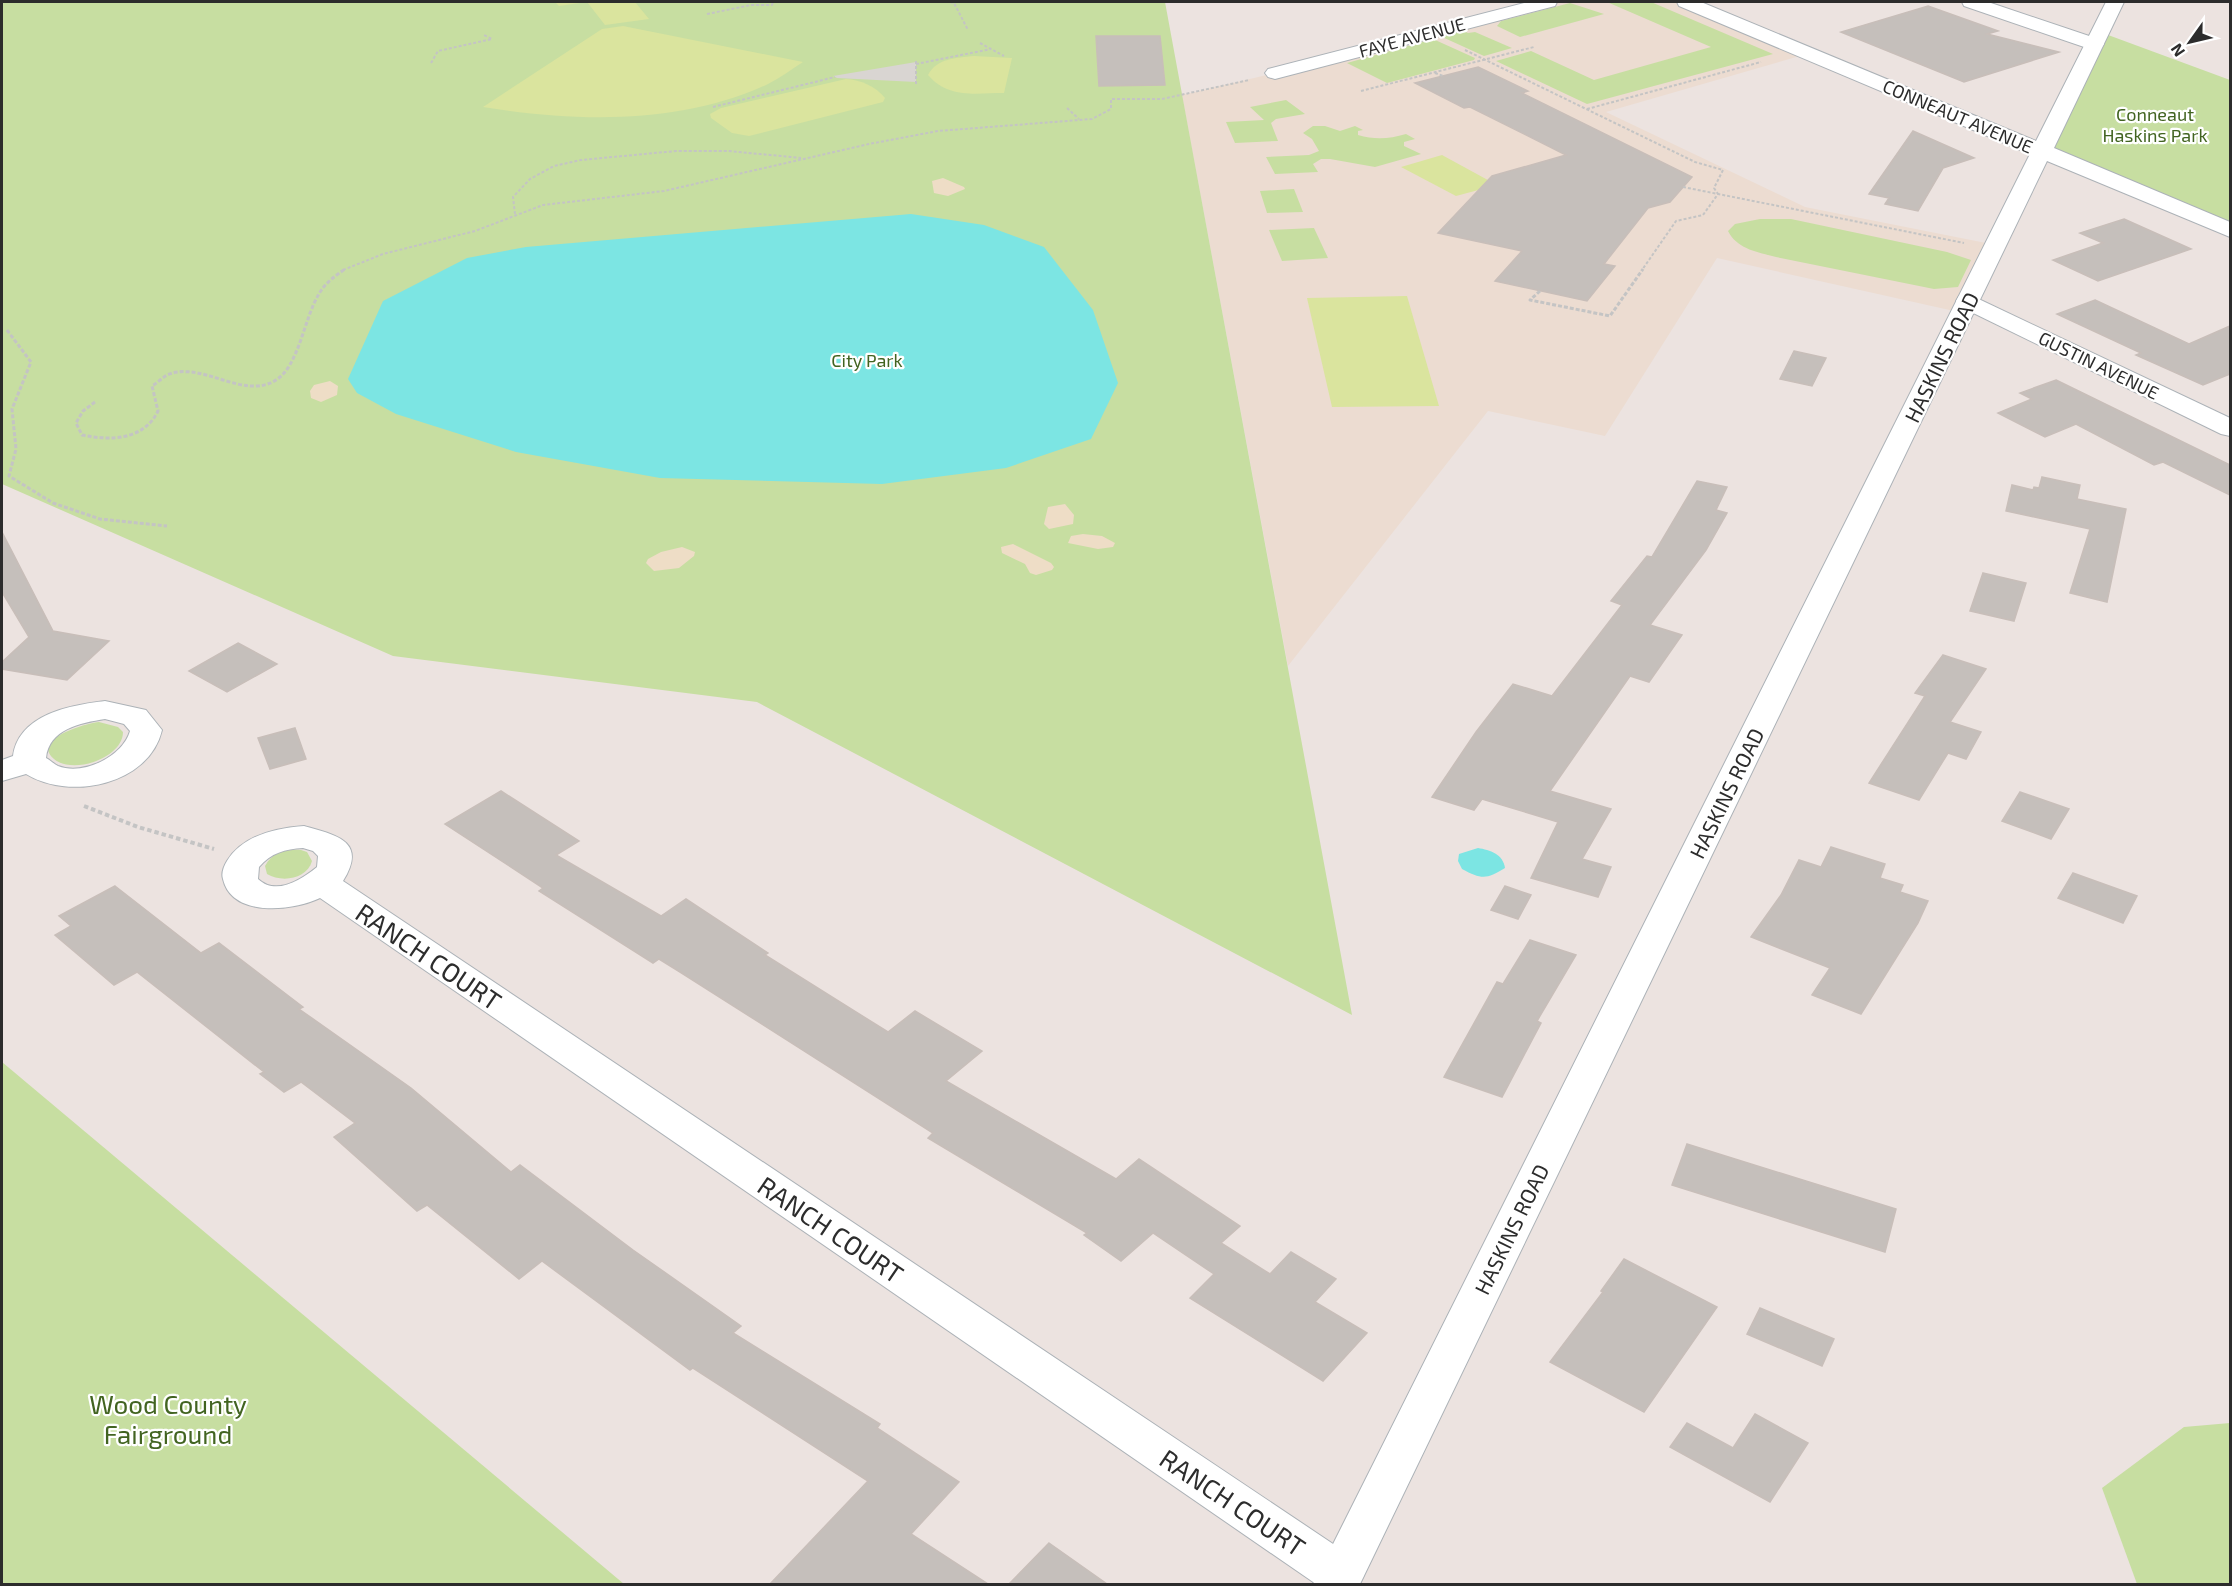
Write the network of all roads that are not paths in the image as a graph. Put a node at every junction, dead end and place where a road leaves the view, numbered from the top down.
1 (1548, 2) edge
2 (1686, 2) edge
3 (1971, 2) edge
4 (2115, 2) edge
5 (2094, 44) junction
6 (1275, 73) road end
7 (2042, 151) junction
8 (2230, 230) edge
9 (1968, 301) junction
10 (2224, 420) edge
11 (322, 883) junction
12 (1338, 1580) edge

1 - 6 street, FAYE AVENUE
2 - 7 street, CONNEAUT AVENUE
3 - 5 street
4 - 5 street, HASKINS ROAD
5 - 7 street, HASKINS ROAD
7 - 8 street, CONNEAUT AVENUE
7 - 9 street, HASKINS ROAD
9 - 10 street, GUSTIN AVENUE
9 - 12 street, HASKINS ROAD
11 - 11 street
11 - 12 street, RANCH COURT

